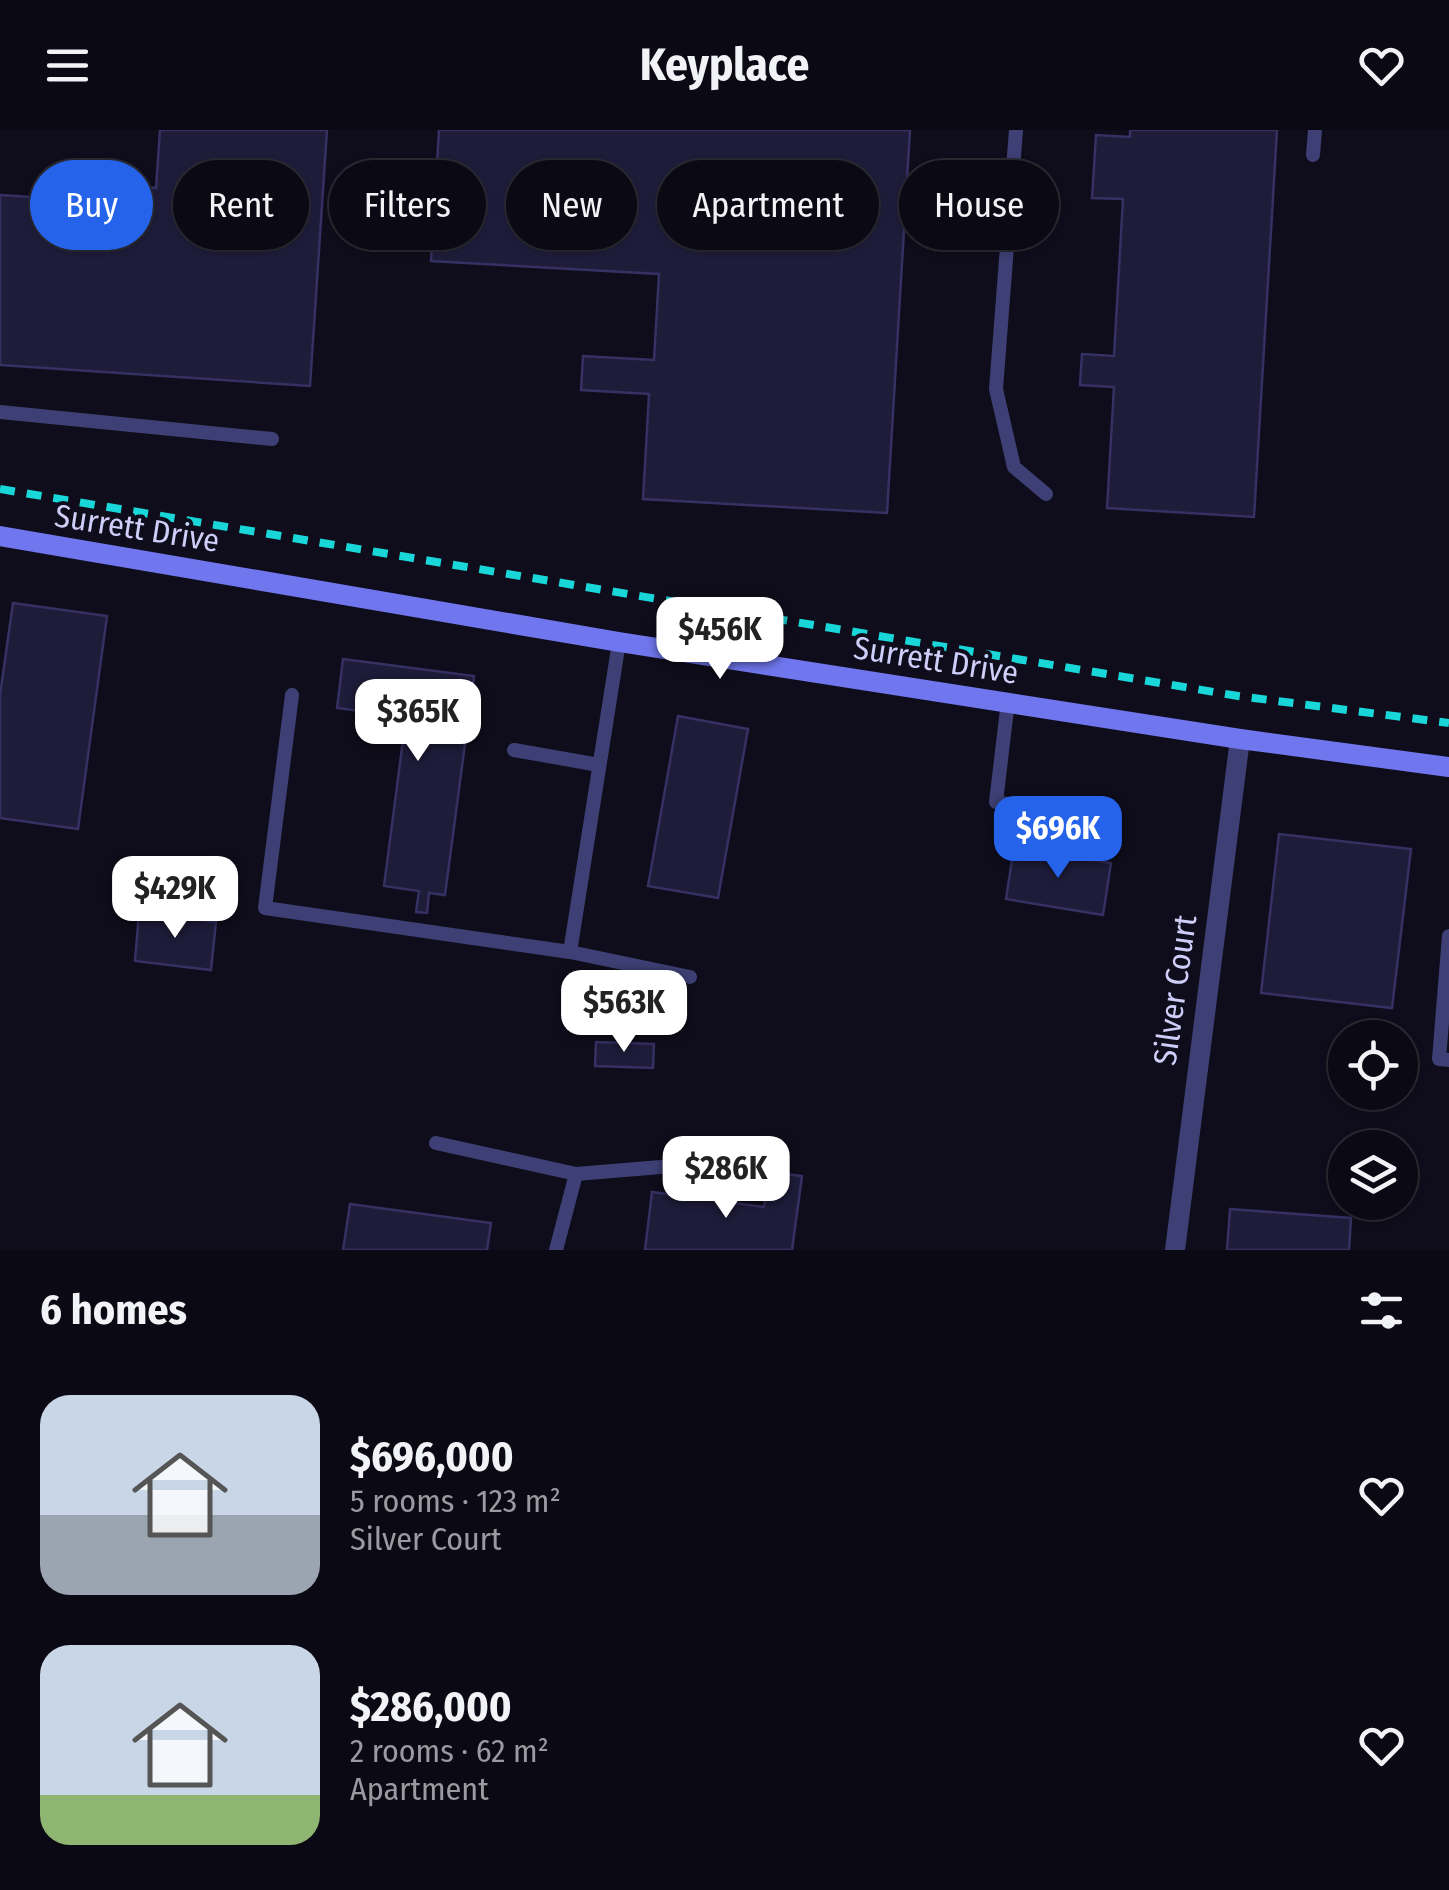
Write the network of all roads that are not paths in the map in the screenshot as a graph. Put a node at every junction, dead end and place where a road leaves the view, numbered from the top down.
1 (1016, 130) edge
2 (1315, 130) edge
3 (1313, 155) dead end
4 (0, 412) edge
5 (272, 438) dead end
6 (1046, 494) dead end
7 (0, 536) edge
8 (619, 642) junction
9 (292, 694) dead end
10 (1008, 702) junction
11 (1240, 739) junction
12 (514, 750) dead end
13 (599, 765) junction
14 (1449, 767) edge
15 (1113, 822) dead end
16 (1449, 936) edge
17 (570, 952) junction
18 (690, 977) dead end
19 (1449, 1060) edge
20 (436, 1143) dead end
21 (726, 1170) dead end
22 (576, 1174) junction
23 (556, 1250) edge
24 (1175, 1250) edge

1 - 6 lane
2 - 3 lane
4 - 5 lane
7 - 8 street, Surrett Drive
8 - 10 street, Surrett Drive
8 - 13 lane
9 - 17 lane
10 - 11 street, Surrett Drive
10 - 15 lane
11 - 14 street, Surrett Drive
11 - 24 street, Silver Court
12 - 13 lane
13 - 17 lane
16 - 19 lane
17 - 18 lane
20 - 22 lane
21 - 22 lane
22 - 23 lane

